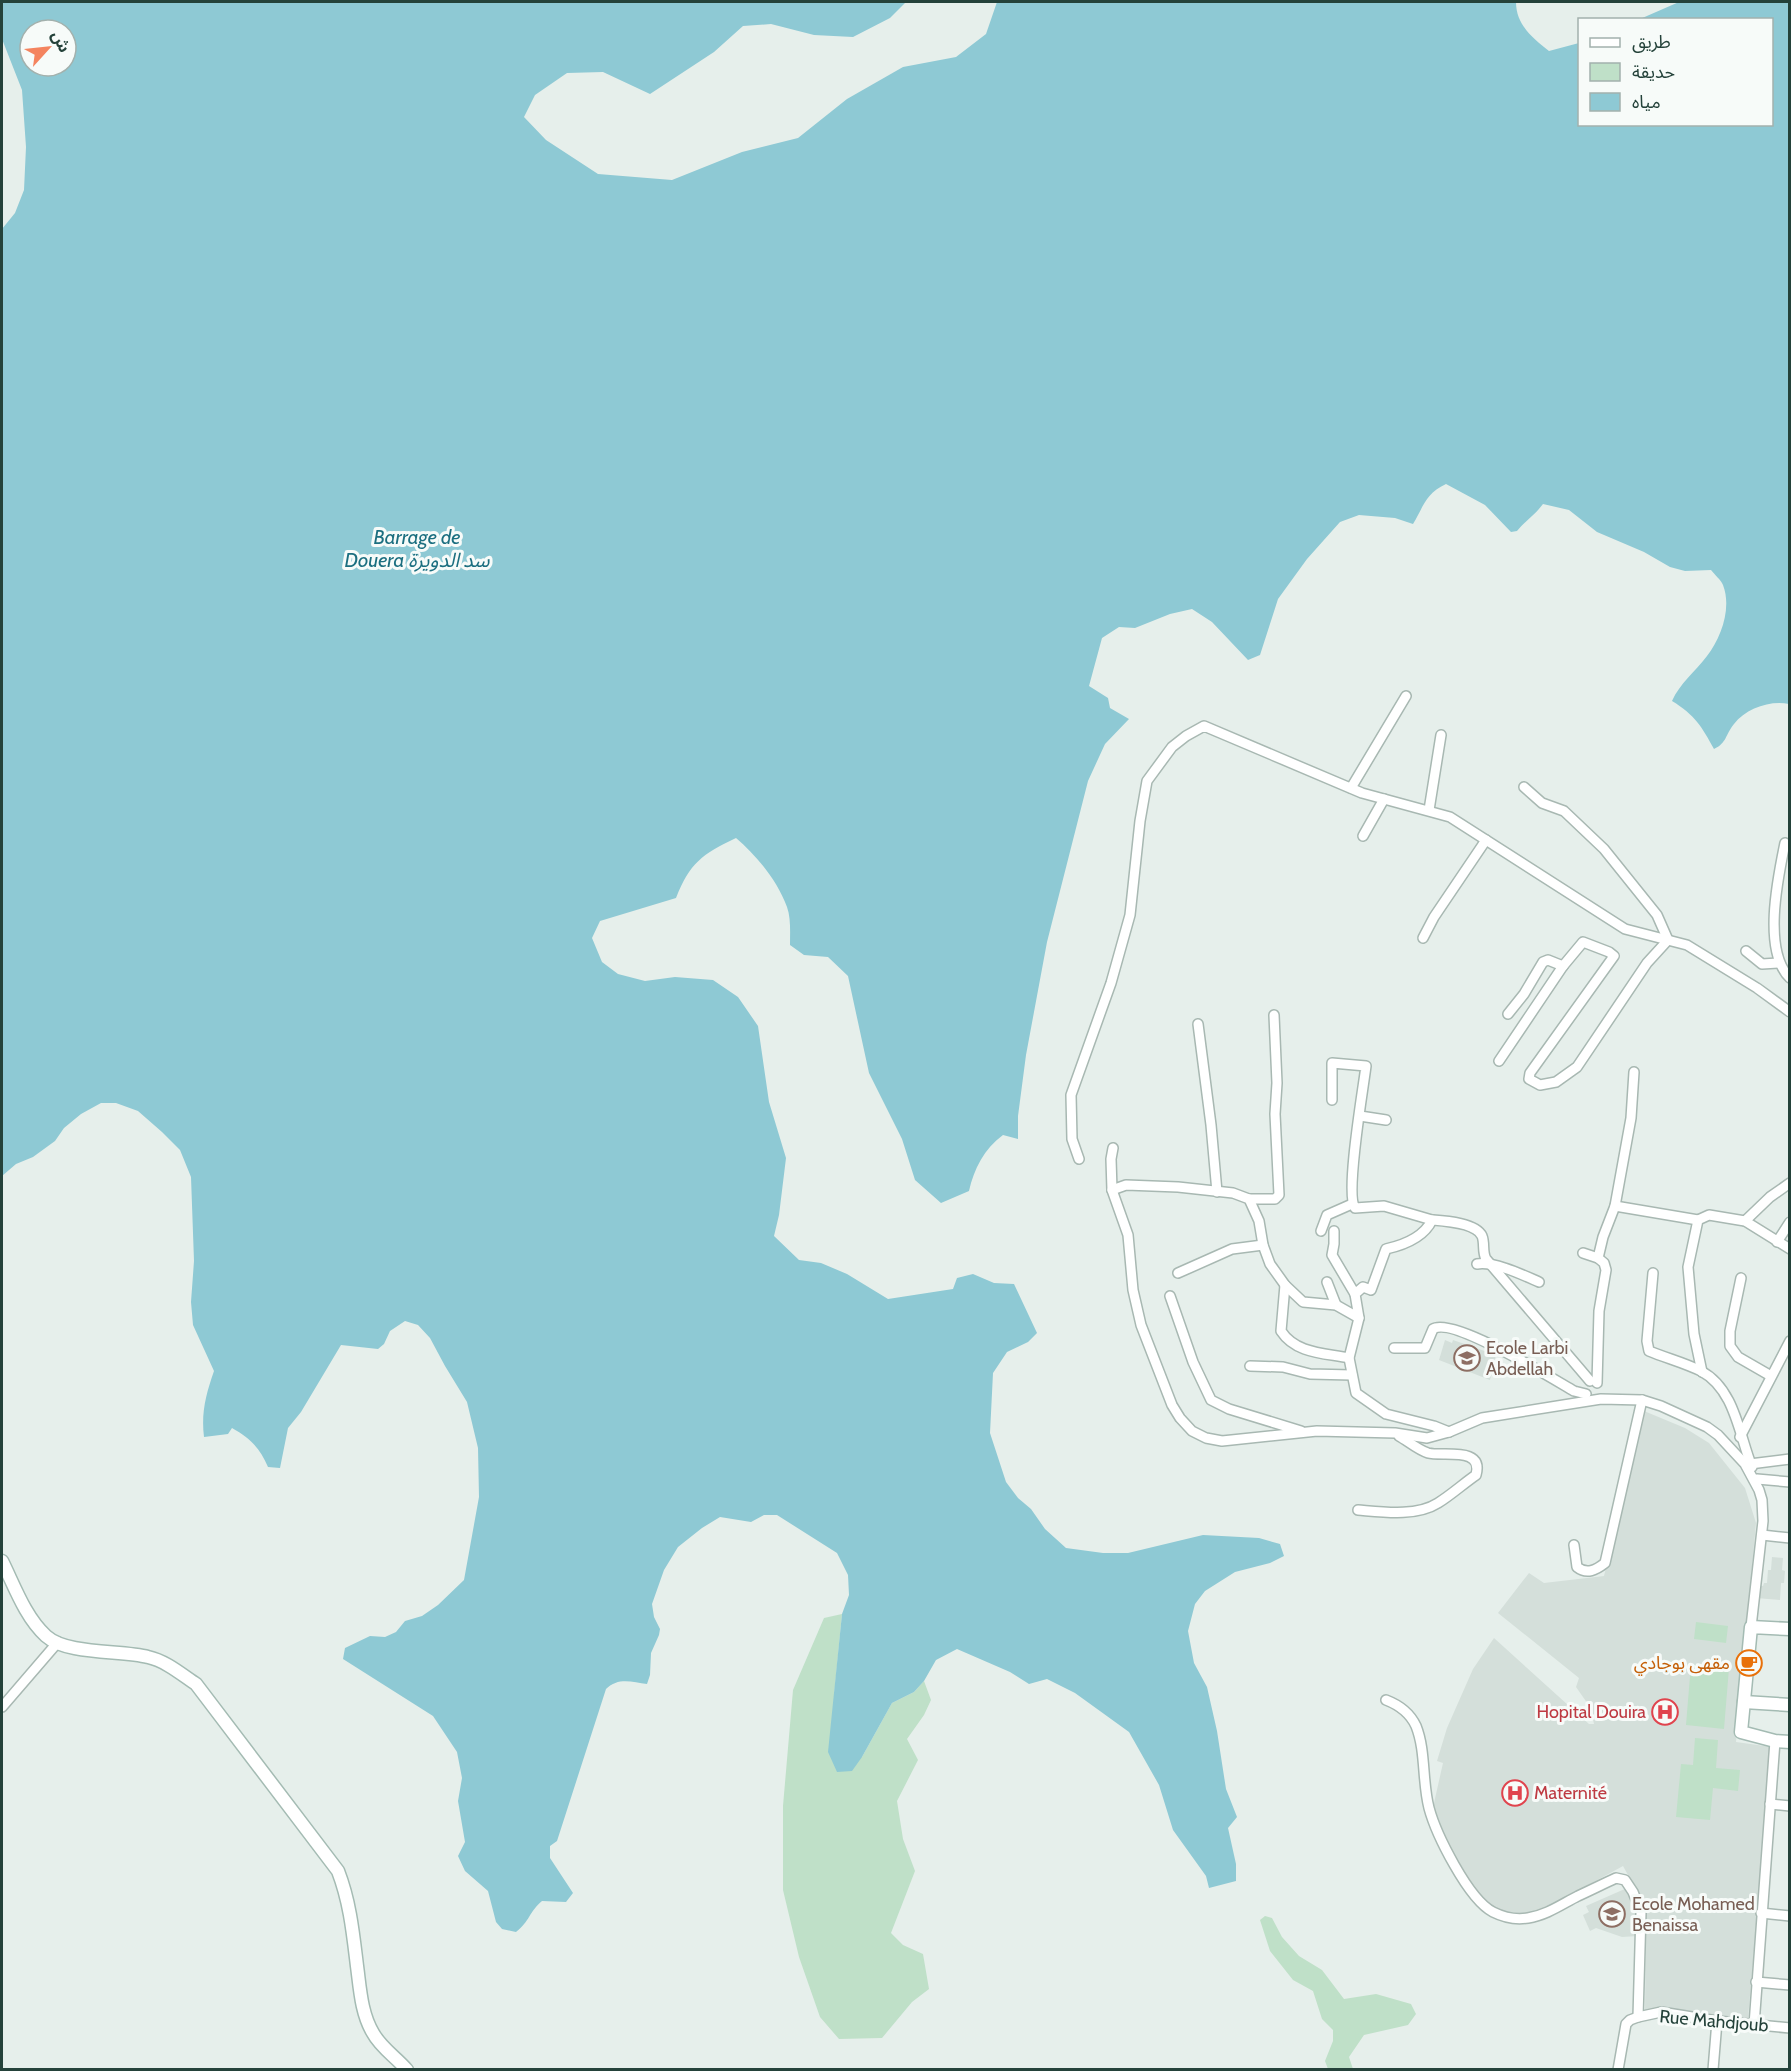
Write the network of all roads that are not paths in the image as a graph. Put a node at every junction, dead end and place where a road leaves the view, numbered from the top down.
1 (1406, 696) dead end
2 (1441, 735) dead end
3 (1524, 787) dead end
4 (1351, 788) junction
5 (1384, 799) junction
6 (1429, 810) junction
7 (1363, 836) dead end
8 (1486, 840) junction
9 (1785, 843) dead end
10 (1423, 938) dead end
11 (1668, 940) junction
12 (1746, 951) dead end
13 (1779, 963) junction
14 (1563, 966) junction
15 (1790, 978) edge
16 (1790, 1012) edge
17 (1508, 1014) dead end
18 (1274, 1015) dead end
19 (1198, 1024) dead end
20 (1499, 1060) dead end
21 (1634, 1072) dead end
22 (1332, 1100) dead end
23 (1360, 1116) junction
24 (1386, 1120) dead end
25 (1113, 1148) dead end
26 (1079, 1159) dead end
27 (1790, 1183) edge
28 (1112, 1190) junction
29 (1217, 1192) junction
30 (1249, 1199) junction
31 (1352, 1204) junction
32 (1615, 1206) junction
33 (1432, 1220) junction
34 (1698, 1220) junction
35 (1745, 1221) junction
36 (1790, 1222) edge
37 (1334, 1231) dead end
38 (1321, 1232) dead end
39 (1777, 1242) junction
40 (1263, 1245) junction
41 (1790, 1249) edge
42 (1583, 1253) dead end
43 (1596, 1260) junction
44 (1477, 1264) dead end
45 (1491, 1266) junction
46 (1178, 1273) dead end
47 (1653, 1274) dead end
48 (1741, 1278) dead end
49 (1539, 1281) dead end
50 (1327, 1282) dead end
51 (1284, 1285) junction
52 (1355, 1294) junction
53 (1170, 1296) dead end
54 (1335, 1305) junction
55 (1359, 1318) junction
56 (1790, 1341) edge
57 (1394, 1348) dead end
58 (1349, 1358) junction
59 (1250, 1366) dead end
60 (1702, 1372) junction
61 (1352, 1375) junction
62 (1771, 1376) junction
63 (1590, 1392) junction
64 (1642, 1400) junction
65 (1304, 1432) junction
66 (1449, 1432) junction
67 (1395, 1433) junction
68 (1740, 1437) junction
69 (1790, 1459) edge
70 (1750, 1464) junction
71 (1790, 1482) edge
72 (1758, 1484) junction
73 (1358, 1510) dead end
74 (1762, 1535) junction
75 (1790, 1538) edge
76 (1574, 1545) dead end
77 (2, 1561) edge
78 (1751, 1627) junction
79 (1790, 1629) edge
80 (58, 1642) junction
81 (1386, 1700) dead end
82 (1744, 1702) junction
83 (1790, 1705) edge
84 (2, 1707) edge
85 (1775, 1741) junction
86 (1790, 1742) edge
87 (1770, 1804) junction
88 (1790, 1806) edge
89 (1761, 1913) junction
90 (1790, 1916) edge
91 (1756, 1982) junction
92 (1790, 1985) edge
93 (1638, 2017) junction
94 (1717, 2021) junction
95 (1754, 2025) junction
96 (1790, 2028) edge
97 (407, 2070) edge
98 (1618, 2070) edge
99 (1713, 2070) edge

1 - 4 street
2 - 6 street
3 - 11 street
4 - 5 street
4 - 26 street
5 - 6 street
5 - 7 street
6 - 8 street
8 - 10 street
8 - 11 street
9 - 13 street
11 - 14 street
11 - 16 street
12 - 13 street
13 - 15 street
14 - 17 street
14 - 20 street
18 - 30 street
19 - 29 street
21 - 32 street
22 - 23 street
23 - 24 street
23 - 31 street
25 - 28 street
27 - 35 street
28 - 29 street
28 - 65 street
29 - 30 street
30 - 40 street
31 - 33 street
31 - 38 street
32 - 34 street
32 - 43 street
33 - 45 street
33 - 52 street
34 - 35 street
34 - 60 street
35 - 39 street
36 - 39 street
37 - 52 street
39 - 41 street
40 - 46 street
40 - 51 street
42 - 43 street
43 - 63 street
44 - 45 street
45 - 49 street
45 - 63 street
47 - 60 street
48 - 62 street
50 - 54 street
51 - 54 street
51 - 58 street
52 - 55 street
53 - 65 street
54 - 55 street
55 - 58 street
56 - 62 street
57 - 63 street
58 - 61 street
59 - 61 street
60 - 68 street
61 - 66 street
62 - 68 street
63 - 64 street
63 - 66 street
64 - 72 street
64 - 76 street
65 - 67 street
66 - 67 street
67 - 73 street
68 - 70 street
69 - 70 street
70 - 72 street
71 - 72 street
72 - 74 street
74 - 75 street
74 - 78 street
77 - 80 street
78 - 79 street
78 - 82 street
80 - 84 street
80 - 97 street
81 - 93 street
82 - 83 street
82 - 85 street
85 - 86 street
85 - 87 street
87 - 88 street
87 - 89 street
89 - 90 street
89 - 91 street
91 - 92 street
91 - 95 street
93 - 94 street, Rue Mahdjoub
93 - 98 street
94 - 95 street, Rue Mahdjoub
94 - 99 street
95 - 96 street, Rue Mahdjoub

